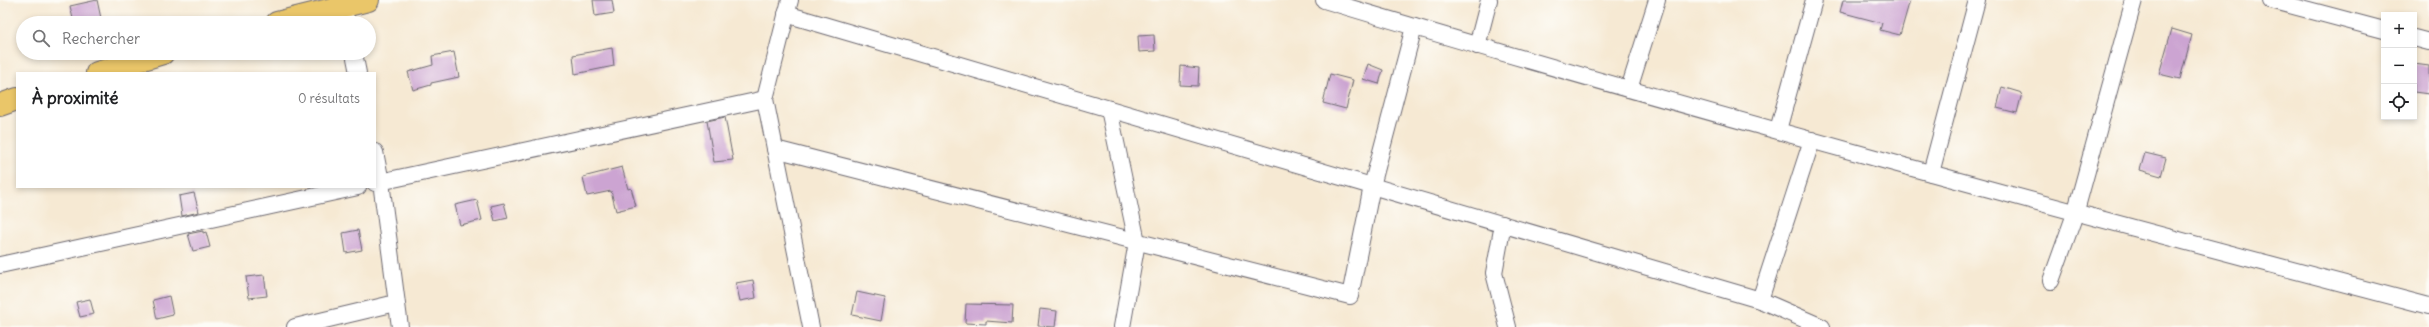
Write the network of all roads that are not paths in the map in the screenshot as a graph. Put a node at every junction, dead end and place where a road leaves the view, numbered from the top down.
1 (368, 0) edge
2 (1324, 0) edge
3 (1489, 0) edge
4 (1657, 0) edge
5 (1814, 0) edge
6 (1977, 0) edge
7 (2134, 0) edge
8 (2271, 0) edge
9 (788, 7) edge
10 (345, 14) edge
11 (330, 16) edge
12 (1414, 27) junction
13 (2381, 29) edge
14 (2417, 39) edge
15 (2429, 42) edge
16 (1477, 46) junction
17 (140, 60) edge
18 (355, 60) edge
19 (100, 72) edge
20 (358, 72) edge
21 (1629, 89) junction
22 (764, 98) junction
23 (16, 99) edge
24 (0, 105) edge
25 (1109, 108) junction
26 (1778, 130) junction
27 (1812, 140) junction
28 (775, 150) junction
29 (376, 162) edge
30 (1931, 173) junction
31 (378, 182) edge
32 (1372, 186) junction
33 (353, 188) edge
34 (2075, 214) junction
35 (1503, 224) junction
36 (1138, 242) junction
37 (0, 265) edge
38 (2051, 281) dead end
39 (1760, 300) junction
40 (396, 303) junction
41 (2429, 306) edge
42 (295, 327) edge
43 (400, 327) edge
44 (811, 327) edge
45 (1122, 327) edge
46 (1508, 327) edge
47 (1822, 327) edge

1 - 10 main road
2 - 12 street
3 - 16 street
4 - 21 street
5 - 26 street
6 - 30 street
7 - 34 street
8 - 13 street
9 - 22 street
9 - 25 street
10 - 11 main road
12 - 16 street
12 - 32 street
14 - 15 street
16 - 21 street
17 - 19 main road
18 - 20 street
21 - 26 street
22 - 28 street
22 - 31 street
23 - 24 main road
25 - 32 street
25 - 36 street
26 - 27 street
27 - 30 street
27 - 39 street
28 - 36 street
28 - 44 street
29 - 31 street
30 - 34 street
31 - 40 street
32 - 35 street
32 - 36 street
33 - 37 street
34 - 38 street
34 - 41 street
35 - 39 street
35 - 46 street
36 - 45 street
39 - 47 street
40 - 42 street
40 - 43 street

